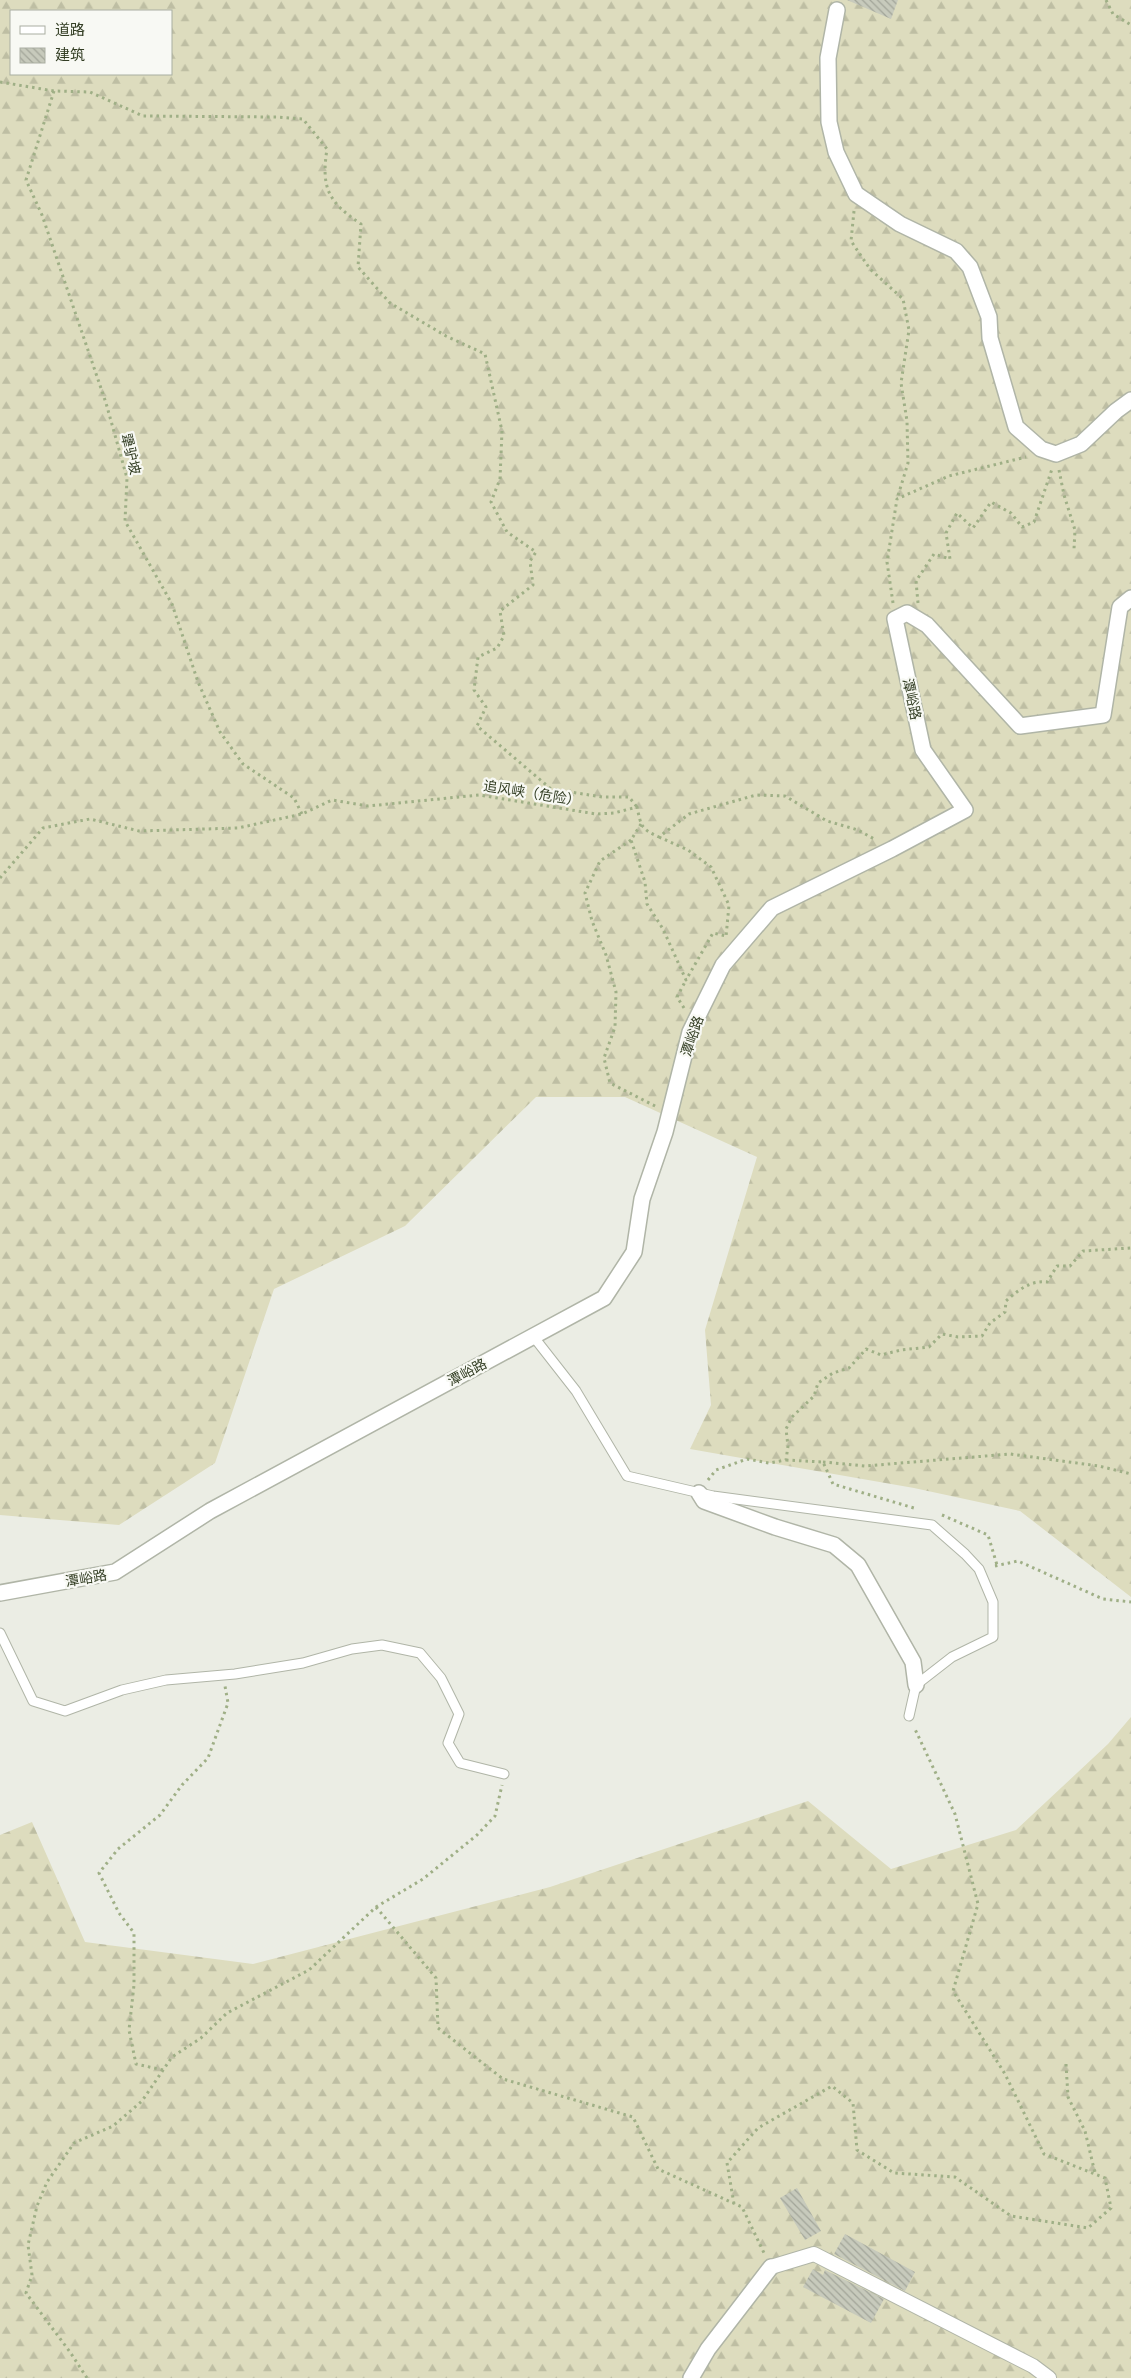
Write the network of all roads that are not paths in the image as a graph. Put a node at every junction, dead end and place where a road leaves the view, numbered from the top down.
1 (837, 10) dead end
2 (1131, 400) edge
3 (1131, 598) edge
4 (533, 1336) junction
5 (700, 1493) junction
6 (0, 1593) edge
7 (0, 1633) edge
8 (916, 1685) junction
9 (909, 1716) road end
10 (504, 1774) road end
11 (771, 2267) joint
12 (691, 2378) edge
13 (1049, 2378) edge

1 - 2 street
3 - 4 street, 潭峪路
4 - 5 lane
4 - 6 street, 潭峪路
5 - 8 street
5 - 8 lane
7 - 10 lane
8 - 9 lane
11 - 12 street
11 - 13 street

